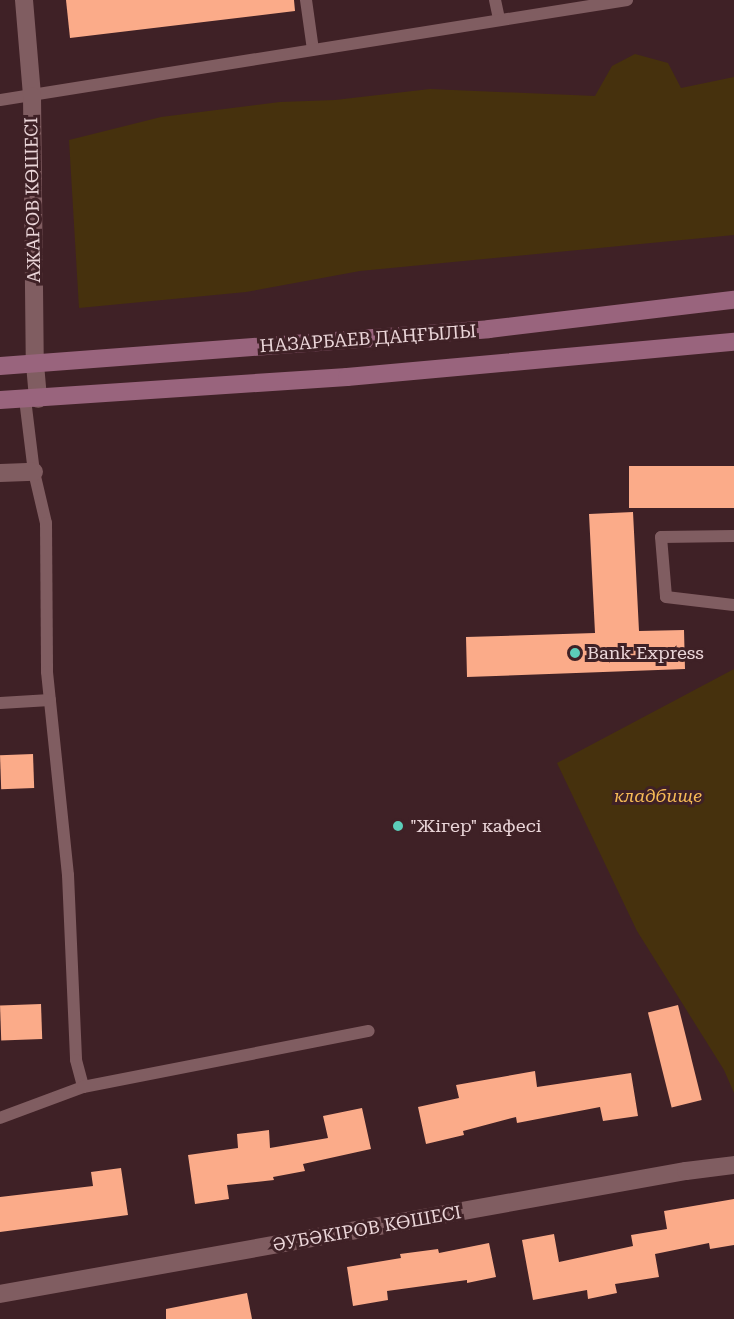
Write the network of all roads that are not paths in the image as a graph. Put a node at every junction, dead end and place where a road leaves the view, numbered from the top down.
1 (24, 0) edge
2 (306, 0) edge
3 (495, 0) edge
4 (627, 0) edge
5 (499, 19) junction
6 (313, 50) junction
7 (32, 96) junction
8 (0, 100) edge
9 (734, 300) edge
10 (734, 342) edge
11 (35, 364) junction
12 (0, 366) edge
13 (31, 399) junction
14 (0, 400) edge
15 (34, 472) junction
16 (0, 473) edge
17 (734, 536) edge
18 (734, 605) edge
19 (50, 700) junction
20 (0, 703) edge
21 (369, 1031) dead end
22 (83, 1087) junction
23 (0, 1118) edge
24 (734, 1165) edge
25 (0, 1294) edge

1 - 7 street, АЖАРОВ КӨШЕСІ
2 - 6 lane
3 - 5 lane
4 - 5 lane
5 - 6 lane
6 - 7 lane
7 - 8 lane
7 - 11 street, АЖАРОВ КӨШЕСІ
9 - 11 main road, НАЗАРБАЕВ ДАҢҒЫЛЫ
10 - 13 main road, НАЗАРБАЕВ ДАҢҒЫЛЫ
11 - 12 main road, НАЗАРБАЕВ ДАҢҒЫЛЫ
11 - 13 street, АЖАРОВ КӨШЕСІ
13 - 14 main road, НАЗАРБАЕВ ДАҢҒЫЛЫ
13 - 15 lane
15 - 16 street
15 - 19 lane
17 - 18 lane
19 - 20 lane
19 - 22 lane
21 - 22 lane
22 - 23 lane
24 - 25 street, ӘУБӘКІРОВ КӨШЕСІ

